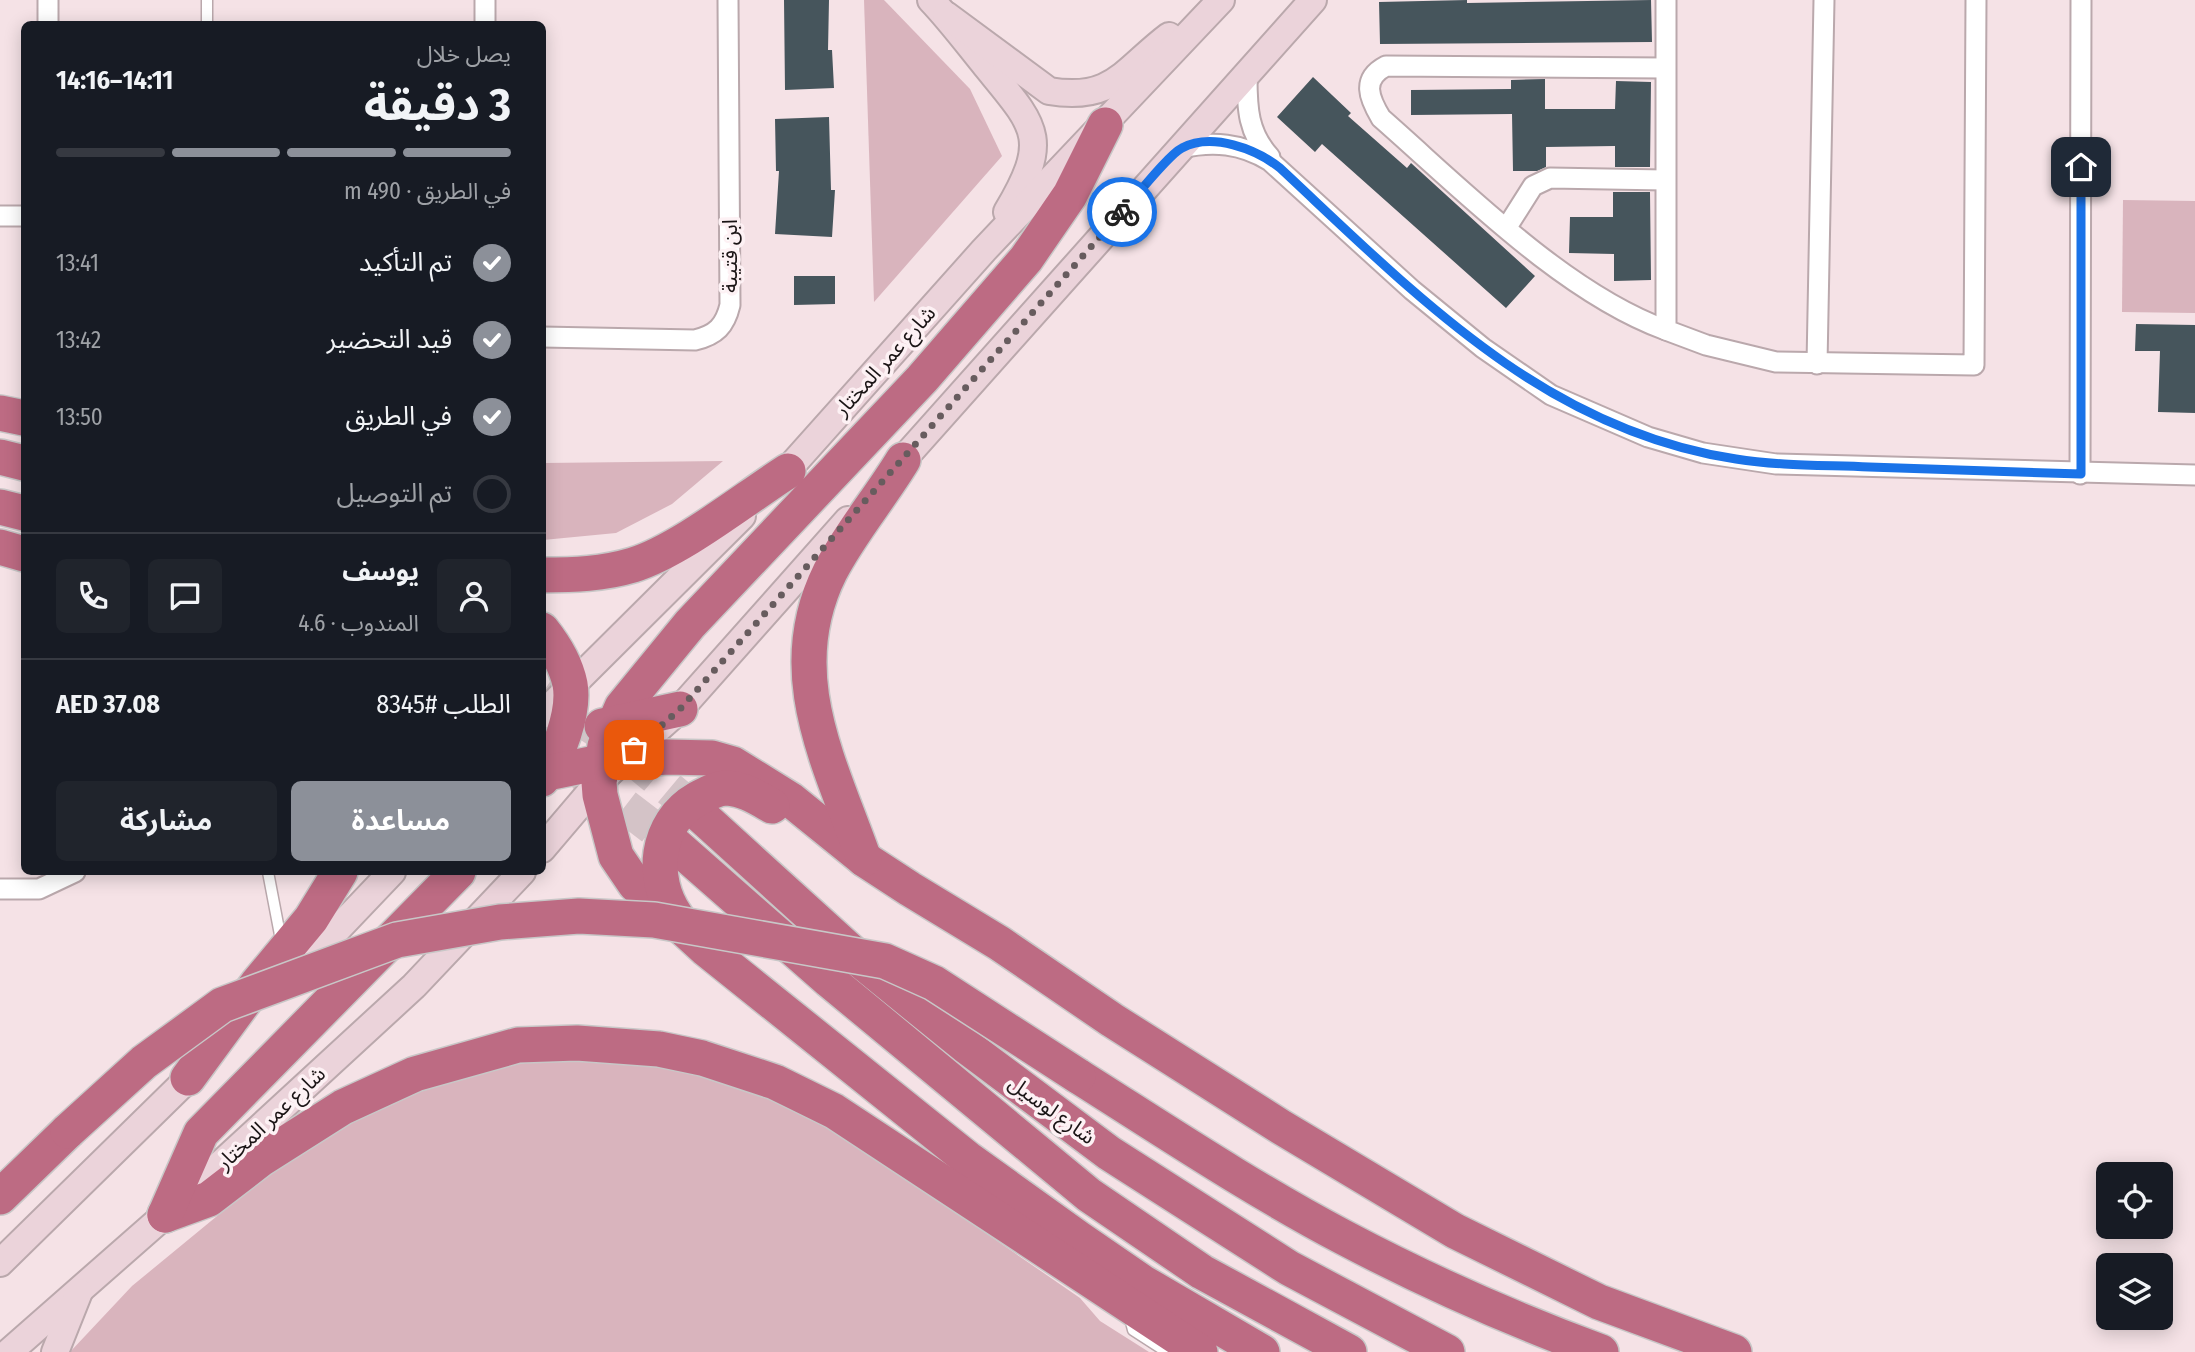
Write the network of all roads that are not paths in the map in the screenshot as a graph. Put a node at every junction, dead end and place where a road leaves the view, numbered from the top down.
1 (48, 0) edge
2 (207, 0) edge
3 (485, 0) edge
4 (728, 0) edge
5 (1219, 0) edge
6 (1313, 0) edge
7 (1666, 0) edge
8 (1824, 0) edge
9 (1976, 0) edge
10 (2081, 0) edge
11 (939, 8) edge
12 (48, 21) edge
13 (207, 21) edge
14 (485, 21) edge
15 (1665, 68) junction
16 (1247, 77) junction
17 (1105, 125) junction
18 (1181, 148) junction
19 (1280, 168) junction
20 (1665, 180) junction
21 (0, 216) edge
22 (21, 216) edge
23 (1507, 227) junction
24 (984, 250) junction
25 (1666, 330) junction
26 (546, 337) edge
27 (1817, 364) junction
28 (0, 414) edge
29 (21, 418) edge
30 (0, 457) edge
31 (903, 460) junction
32 (21, 462) edge
33 (788, 471) junction
34 (2081, 474) junction
35 (2195, 475) edge
36 (0, 507) edge
37 (21, 512) edge
38 (0, 547) edge
39 (21, 553) edge
40 (546, 575) edge
41 (546, 635) edge
42 (570, 685) junction
43 (680, 709) junction
44 (614, 724) junction
45 (550, 727) edge
46 (546, 759) edge
47 (607, 768) junction
48 (546, 775) edge
49 (697, 812) tunnel mouth
50 (829, 832) junction
51 (546, 844) edge
52 (674, 844) tunnel mouth
53 (864, 859) junction
54 (62, 875) edge
55 (269, 875) edge
56 (338, 875) edge
57 (389, 875) edge
58 (455, 875) edge
59 (519, 875) edge
60 (39, 880) edge
61 (0, 889) edge
62 (690, 935) junction
63 (283, 953) junction
64 (188, 1078) junction
65 (0, 1197) edge
66 (165, 1215) junction
67 (0, 1263) edge
68 (83, 1284) junction
69 (1127, 1304) junction
70 (9, 1352) edge
71 (55, 1352) edge
72 (1167, 1352) edge
73 (1200, 1352) edge
74 (1262, 1352) edge
75 (1349, 1352) edge
76 (1447, 1352) edge
77 (1601, 1352) edge
78 (1734, 1352) edge

1 - 12 street
2 - 13 lane
3 - 14 street
4 - 26 street, ابن قتيبة
5 - 11 main road
5 - 17 main road, شارع عمر المختار
6 - 16 main road
7 - 15 street
8 - 27 street
9 - 27 street
10 - 34 street
11 - 24 main road
15 - 20 street
15 - 23 street
16 - 18 main road
16 - 19 street
17 - 24 main road, شارع عمر المختار
17 - 44 highway
18 - 19 street
18 - 31 main road
19 - 34 street
20 - 23 street
20 - 25 street
21 - 22 street
23 - 25 street
24 - 33 main road, شارع عمر المختار
25 - 27 street
28 - 29 highway
30 - 32 highway
31 - 43 main road
31 - 53 highway
33 - 40 highway
33 - 42 main road, شارع عمر المختار
34 - 35 street
36 - 37 highway
38 - 39 highway
41 - 42 highway
42 - 45 highway
43 - 44 highway
43 - 47 main road
44 - 45 highway
44 - 47 highway
45 - 46 highway
47 - 48 highway
47 - 50 highway
47 - 51 main road
47 - 62 highway
49 - 76 highway, شارع لوسيل
50 - 53 highway
50 - 62 highway
52 - 75 highway, شارع لوسيل
53 - 78 highway
54 - 60 street
55 - 63 lane
56 - 63 highway
57 - 64 main road
58 - 66 highway
59 - 66 main road, شارع عمر المختار
60 - 61 street
62 - 74 highway
63 - 64 highway
64 - 67 main road
65 - 77 highway, bridge
66 - 68 main road, شارع عمر المختار
66 - 69 highway
68 - 70 main road, شارع عمر المختار
68 - 71 main road
69 - 72 lane
69 - 73 highway

